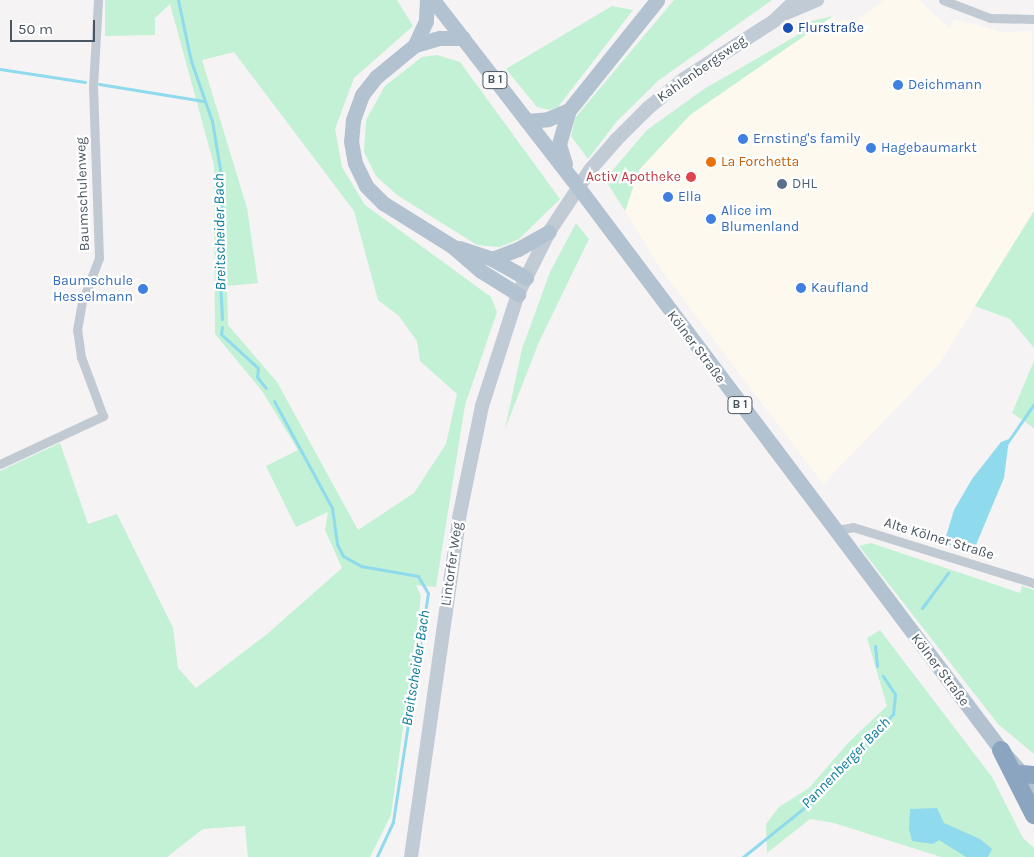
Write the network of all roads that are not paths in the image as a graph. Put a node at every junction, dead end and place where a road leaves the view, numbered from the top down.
1 (98, 0) edge
2 (427, 0) edge
3 (433, 0) edge
4 (657, 0) edge
5 (796, 0) edge
6 (817, 0) edge
7 (943, 0) edge
8 (783, 14) junction
9 (1034, 19) edge
10 (463, 38) junction
11 (415, 45) junction
12 (569, 110) junction
13 (527, 121) junction
14 (572, 179) junction
15 (549, 232) junction
16 (452, 246) junction
17 (492, 259) junction
18 (526, 278) junction
19 (518, 294) junction
20 (0, 464) edge
21 (834, 530) junction
22 (1034, 583) edge
23 (1001, 750) junction
24 (1028, 774) edge
25 (1034, 787) edge
26 (1034, 815) edge
27 (411, 857) edge

1 - 20 street, Baumschulenweg
2 - 11 main road
3 - 10 main road, Kölner Straße / B 1
4 - 12 main road
5 - 8 main road, Kahlenbergsweg
6 - 8 main road, Kahlenbergsweg
7 - 9 street
8 - 15 main road, Kahlenbergsweg
10 - 11 main road
10 - 13 main road, Kölner Straße / B 1
11 - 16 main road
12 - 13 main road
12 - 14 main road
13 - 14 main road, Kölner Straße / B 1
14 - 21 main road, Kölner Straße / B 1
15 - 17 main road
15 - 18 main road, Kahlenbergsweg
16 - 17 main road
16 - 19 main road
17 - 18 main road
18 - 19 main road, Lintorfer Weg
19 - 27 main road, Lintorfer Weg
21 - 22 street, Alte Kölner Straße
21 - 23 main road, Kölner Straße / B 1
23 - 24 main road, Kölner Straße / B 1
23 - 26 highway
24 - 25 main road, Kölner Straße / B 1

